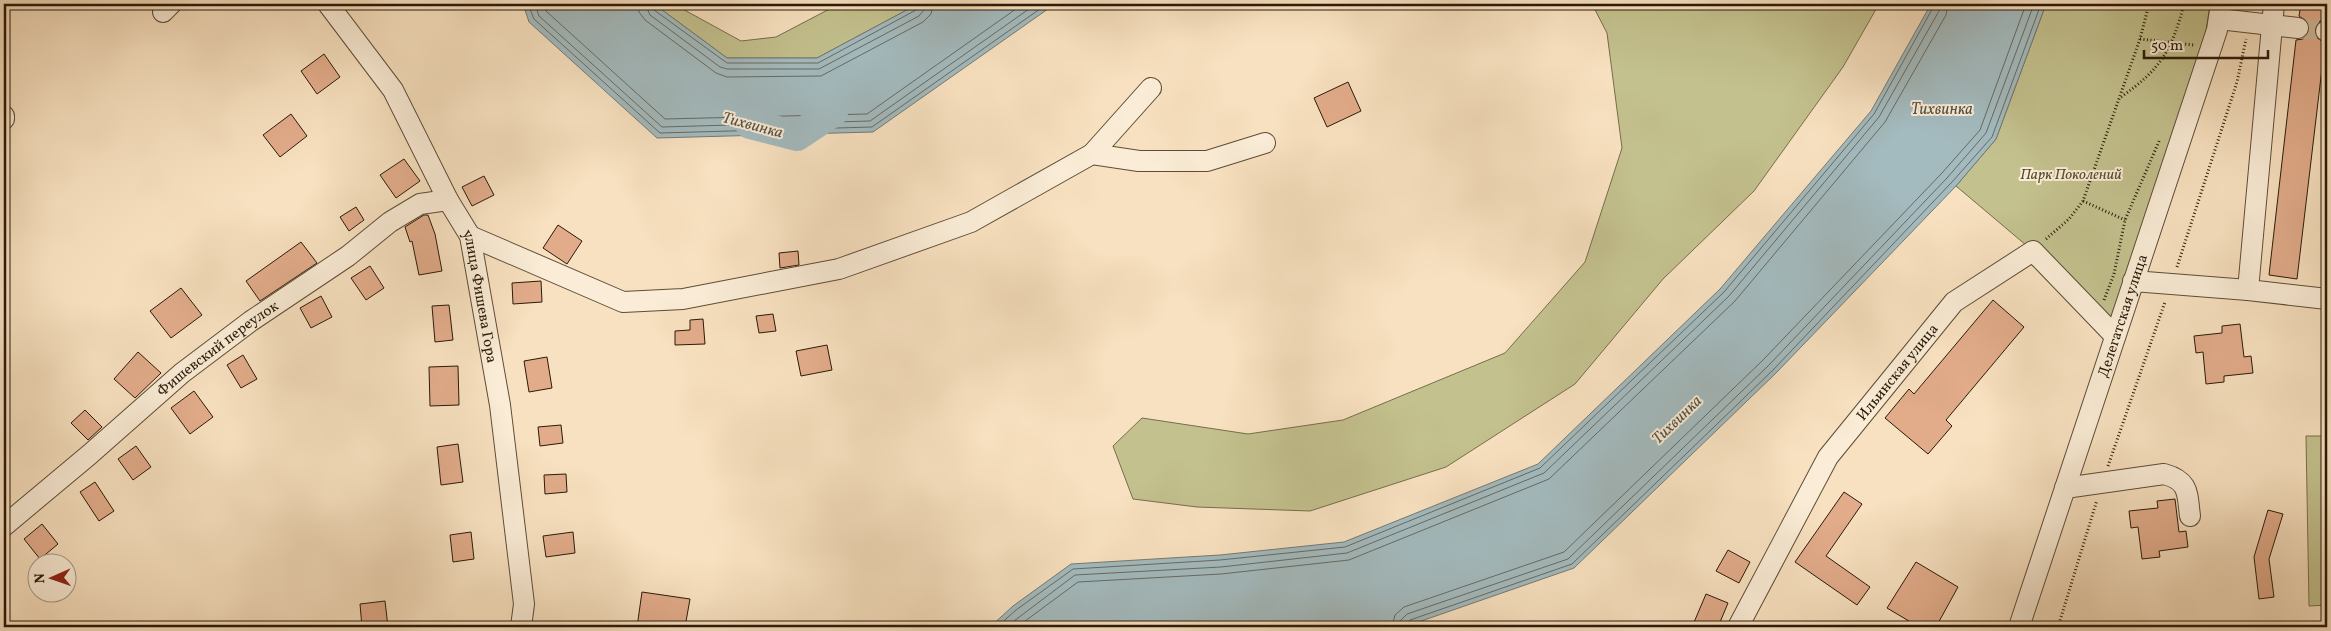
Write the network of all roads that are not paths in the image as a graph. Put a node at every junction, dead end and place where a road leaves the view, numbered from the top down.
1 (328, 4) edge
2 (2274, 4) edge
3 (2220, 11) edge
4 (2272, 25) junction
5 (2298, 28) tunnel mouth
6 (1150, 88) dead end
7 (1265, 143) dead end
8 (1092, 154) junction
9 (448, 200) junction
10 (470, 236) junction
11 (2133, 281) junction
12 (2248, 290) junction
13 (2327, 299) edge
14 (2115, 336) junction
15 (2065, 488) junction
16 (2190, 516) dead end
17 (4, 526) edge
18 (521, 627) edge
19 (1738, 627) edge
20 (2019, 627) edge

1 - 9 street, улица Фишева Гора
2 - 4 street
3 - 4 street
3 - 11 street, Делегатская улица
4 - 5 street
4 - 12 street
6 - 8 street
7 - 8 street
8 - 10 street
9 - 10 street, улица Фишева Гора
9 - 17 street, Фишевский переулок
10 - 18 street, улица Фишева Гора
11 - 12 street
11 - 14 street, Делегатская улица
12 - 13 street
14 - 15 street, Делегатская улица
14 - 19 street, Ильинская улица
15 - 16 street
15 - 20 street, Делегатская улица

